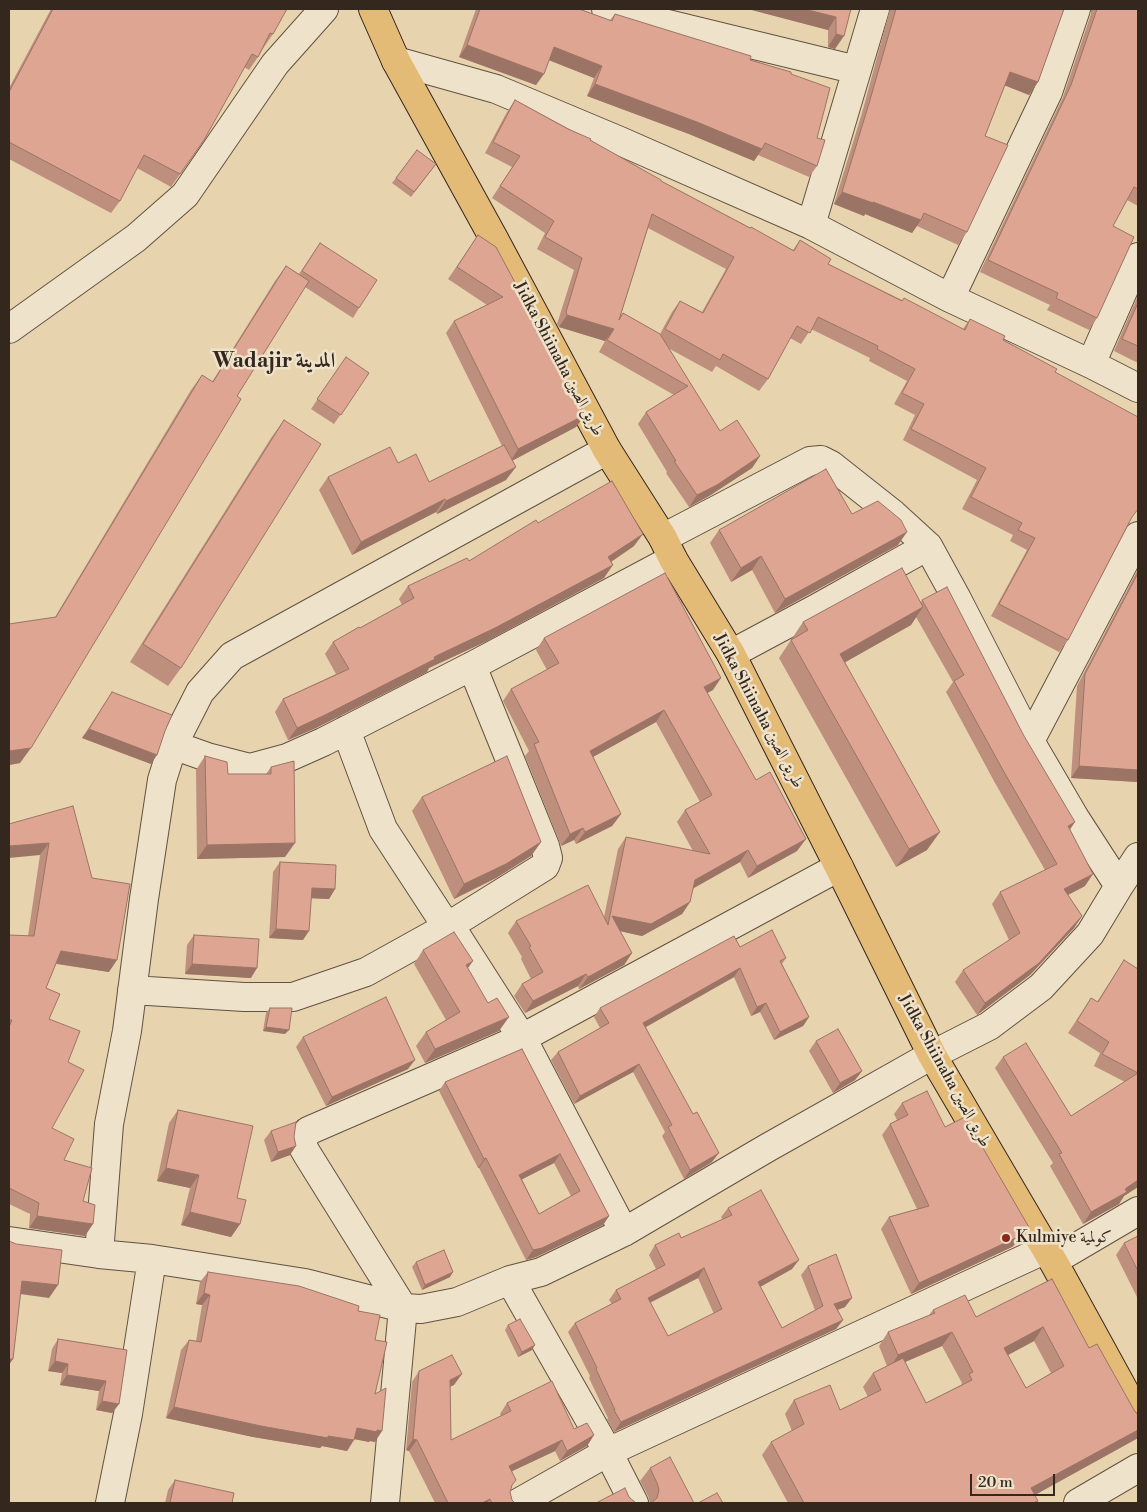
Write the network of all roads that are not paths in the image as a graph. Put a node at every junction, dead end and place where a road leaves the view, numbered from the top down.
1 (324, 9) edge
2 (373, 9) edge
3 (606, 9) edge
4 (875, 9) edge
5 (1076, 9) edge
6 (396, 61) junction
7 (857, 70) junction
8 (811, 225) junction
9 (1138, 257) edge
10 (950, 298) junction
11 (9, 329) edge
12 (1090, 364) junction
13 (1138, 388) edge
14 (607, 450) junction
15 (1138, 536) edge
16 (928, 546) junction
17 (668, 549) junction
18 (731, 654) junction
19 (472, 666) junction
20 (346, 730) junction
21 (1030, 741) junction
22 (174, 745) junction
23 (1138, 857) edge
24 (839, 868) junction
25 (1119, 886) junction
26 (447, 926) junction
27 (132, 990) junction
28 (522, 1038) junction
29 (932, 1055) junction
30 (1138, 1211) edge
31 (624, 1232) junction
32 (9, 1240) edge
33 (99, 1254) junction
34 (1050, 1255) junction
35 (152, 1259) junction
36 (510, 1280) junction
37 (404, 1308) junction
38 (1138, 1416) edge
39 (608, 1452) junction
40 (1138, 1468) edge
41 (110, 1503) edge
42 (385, 1503) edge
43 (518, 1503) edge
44 (634, 1503) edge
45 (1078, 1503) edge

1 - 11 street
2 - 6 main road, Jidka Shiinaha طريق الصين
3 - 7 street
4 - 7 street
5 - 10 street
6 - 8 street
6 - 14 main road, Jidka Shiinaha طريق الصين
7 - 8 street
8 - 10 street
9 - 12 street
10 - 12 street
12 - 13 street
14 - 17 main road, Jidka Shiinaha طريق الصين
14 - 22 street
15 - 21 street
16 - 17 street
16 - 18 street
16 - 21 street
17 - 18 main road, Jidka Shiinaha طريق الصين
17 - 19 street
18 - 24 main road, Jidka Shiinaha طريق الصين
19 - 20 street
19 - 26 street
20 - 22 street
20 - 26 street
21 - 25 street
22 - 27 street
23 - 25 street
24 - 28 street
24 - 29 main road, Jidka Shiinaha طريق الصين
25 - 29 street
26 - 27 street
26 - 28 street
27 - 33 street
28 - 31 street
28 - 37 street
29 - 31 street
29 - 34 main road, Jidka Shiinaha طريق الصين
30 - 34 street
31 - 36 street
32 - 33 street
33 - 35 street
34 - 38 main road, Jidka Shiinaha طريق الصين
34 - 39 street
35 - 37 street
35 - 41 street
36 - 37 street
36 - 39 street
37 - 42 street
39 - 43 street
39 - 44 street
40 - 45 street

